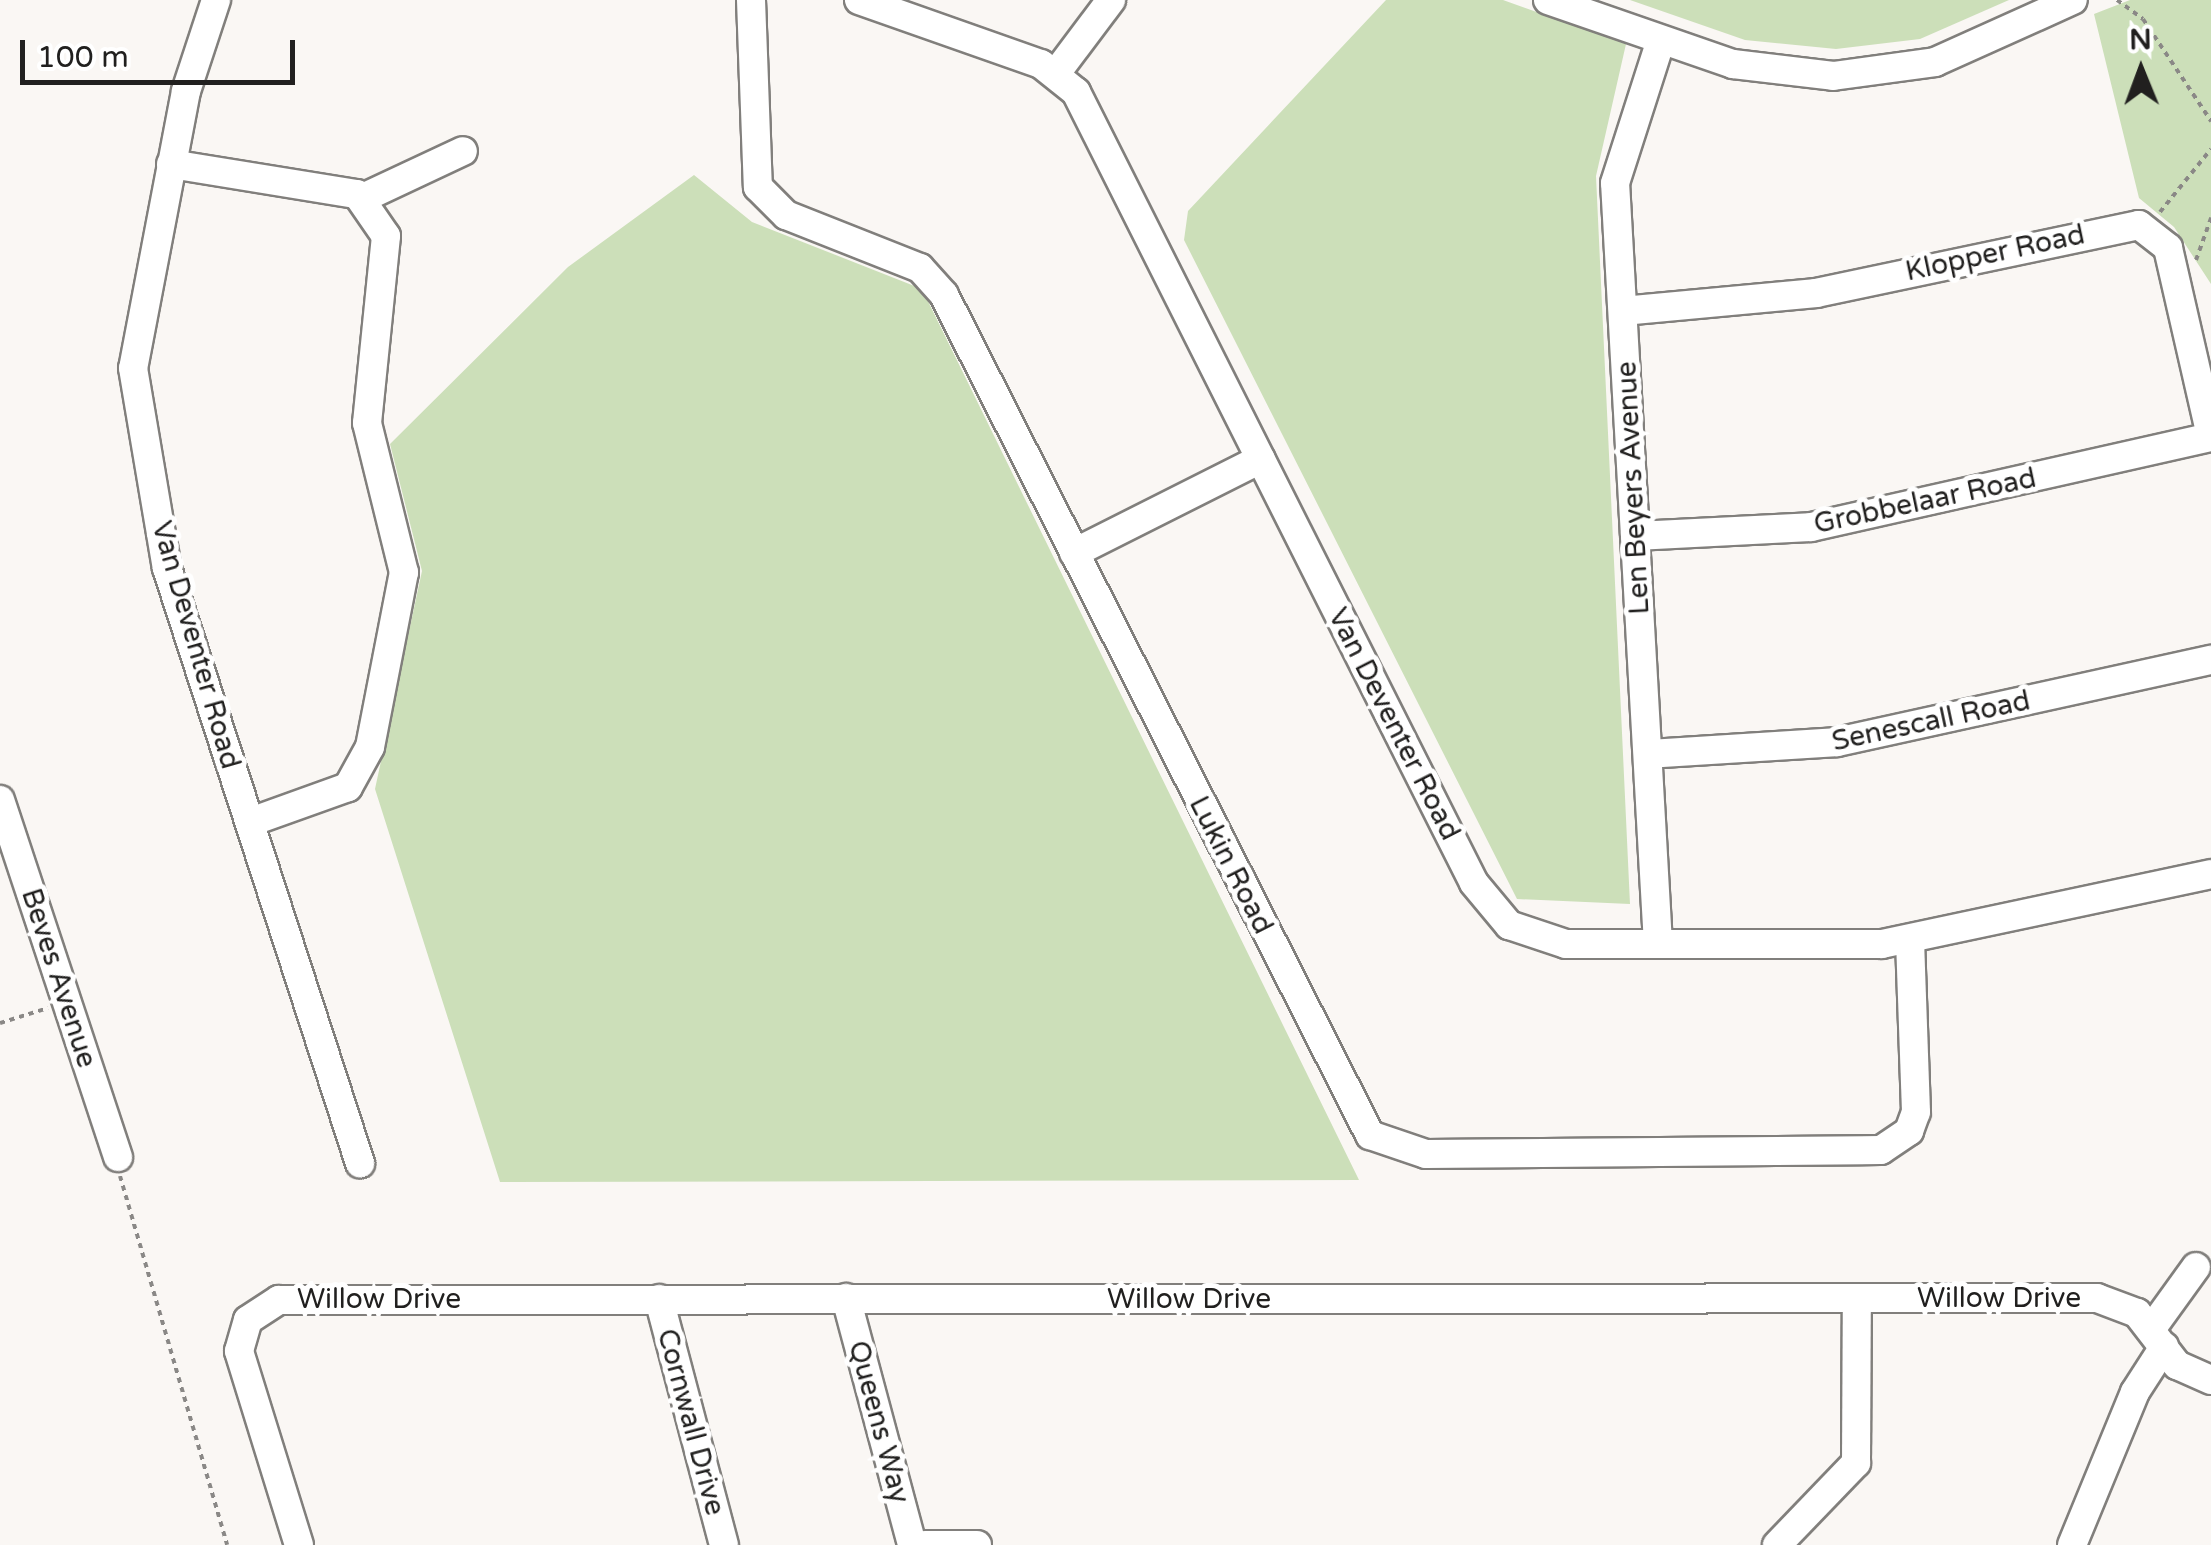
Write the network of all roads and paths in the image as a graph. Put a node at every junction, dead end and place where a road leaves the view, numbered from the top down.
1 (216, 0) edge
2 (751, 0) edge
3 (859, 0) edge
4 (1112, 0) edge
5 (1548, 0) edge
6 (2072, 0) edge
7 (2117, 0) edge
8 (1661, 40) junction
9 (1056, 72) junction
10 (2211, 121) edge
11 (2211, 150) edge
12 (463, 152) dead end
13 (171, 164) junction
14 (365, 197) junction
15 (2211, 218) edge
16 (2147, 228) junction
17 (2193, 268) dead end
18 (1622, 311) junction
19 (2211, 437) edge
20 (1261, 459) junction
21 (1635, 536) junction
22 (1074, 554) junction
23 (2211, 660) edge
24 (1648, 754) junction
25 (0, 800) edge
26 (250, 822) junction
27 (2211, 874) edge
28 (1910, 939) junction
29 (1658, 944) junction
30 (67, 1002) junction
31 (0, 1023) edge
32 (118, 1156) joint
33 (360, 1163) dead end
34 (2196, 1267) dead end
35 (846, 1298) junction
36 (1857, 1298) junction
37 (658, 1299) junction
38 (2158, 1337) junction
39 (2211, 1380) edge
40 (227, 1545) edge
41 (299, 1545) edge
42 (724, 1545) edge
43 (912, 1545) edge
44 (925, 1545) edge
45 (977, 1545) edge
46 (1776, 1545) edge
47 (2072, 1545) edge

1 - 13 street, Van Deventer Road
2 - 22 street, Lukin Road
3 - 9 street
4 - 9 street
5 - 8 street
6 - 8 street
7 - 10 path
8 - 18 street, Len Beyers Avenue
9 - 20 street, Van Deventer Road
11 - 16 path
12 - 14 street
13 - 14 street
13 - 26 street, Van Deventer Road
14 - 26 street
15 - 17 path
16 - 18 street, Klopper Road
16 - 19 street
18 - 21 street, Len Beyers Avenue
19 - 21 street, Grobbelaar Road
20 - 22 street
20 - 29 street, Van Deventer Road
21 - 24 street, Len Beyers Avenue
22 - 28 street, Lukin Road
23 - 24 street, Senescall Road
24 - 29 street, Len Beyers Avenue
25 - 30 street, Beves Avenue
26 - 33 street, Van Deventer Road
27 - 28 street, Van Deventer Road
28 - 29 street, Van Deventer Road
30 - 31 path
30 - 32 street, Beves Avenue
32 - 40 path
34 - 38 street
35 - 36 street, Willow Drive
35 - 37 street, Willow Drive
35 - 43 street, Queens Way
36 - 38 street, Willow Drive
36 - 46 street
37 - 41 street, Willow Drive
37 - 42 street, Cornwall Drive
38 - 39 street, Willow Drive
38 - 47 street
44 - 45 street

